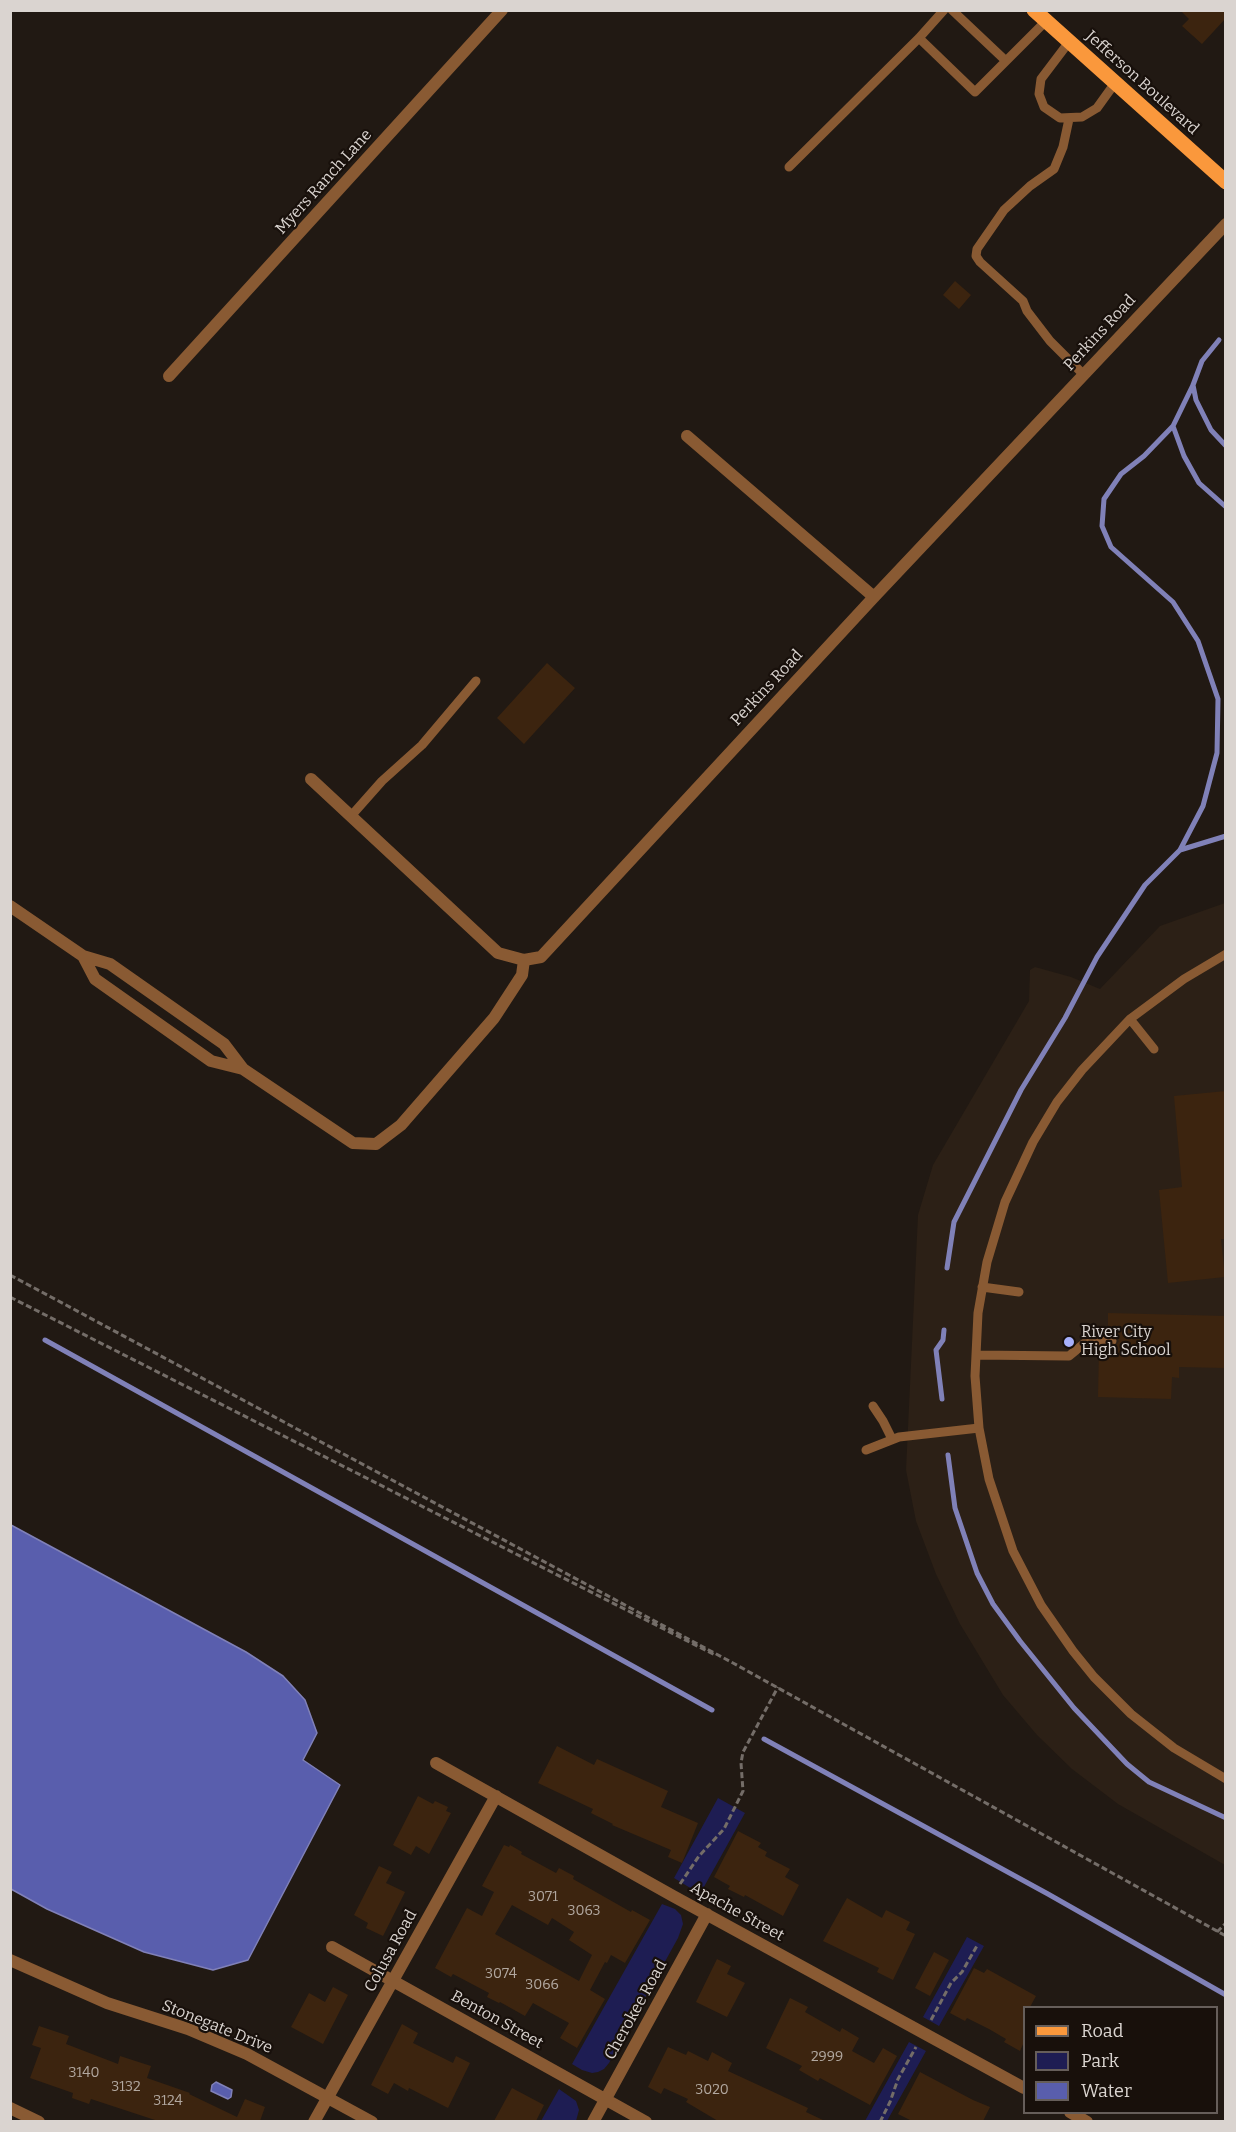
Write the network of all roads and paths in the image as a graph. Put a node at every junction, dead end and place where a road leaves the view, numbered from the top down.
1 (502, 10) edge
2 (944, 10) edge
3 (952, 10) edge
4 (1040, 16) edge
5 (919, 38) junction
6 (1070, 42) junction
7 (1006, 61) junction
8 (1115, 83) junction
9 (1069, 119) junction
10 (789, 167) dead end
11 (1226, 182) edge
12 (1226, 224) edge
13 (1084, 375) junction
14 (169, 376) dead end
15 (687, 436) dead end
16 (874, 597) junction
17 (476, 681) dead end
18 (310, 779) dead end
19 (351, 816) junction
20 (10, 906) edge
21 (1226, 954) edge
22 (83, 956) junction
23 (524, 960) junction
24 (1130, 1019) junction
25 (1154, 1048) dead end
26 (243, 1069) junction
27 (10, 1275) edge
28 (982, 1287) junction
29 (1019, 1292) dead end
30 (10, 1297) edge
31 (1112, 1341) dead end
32 (976, 1355) junction
33 (873, 1406) dead end
34 (979, 1428) junction
35 (892, 1439) junction
36 (866, 1450) dead end
37 (778, 1688) junction
38 (436, 1763) dead end
39 (1226, 1779) edge
40 (496, 1796) junction
41 (673, 1896) junction
42 (707, 1914) junction
43 (1226, 1923) edge
44 (1217, 1932) junction
45 (1226, 1936) edge
46 (978, 1944) dead end
47 (332, 1947) dead end
48 (10, 1960) edge
49 (393, 1981) junction
50 (931, 2020) dead end
51 (916, 2047) dead end
52 (1023, 2087) edge
53 (327, 2096) junction
54 (606, 2100) junction
55 (10, 2108) edge
56 (39, 2121) edge
57 (314, 2121) edge
58 (372, 2121) edge
59 (593, 2121) edge
60 (646, 2121) edge
61 (880, 2121) edge

1 - 14 street, Myers Ranch Lane
2 - 5 lane
3 - 7 lane
4 - 6 main road, Jefferson Boulevard
4 - 7 lane
5 - 7 lane
5 - 10 lane
6 - 8 main road, Jefferson Boulevard
6 - 9 lane
8 - 9 lane
8 - 11 main road, Jefferson Boulevard
9 - 13 lane
12 - 13 street, Perkins Road
13 - 16 street, Perkins Road
15 - 16 street
16 - 23 street, Perkins Road
17 - 19 lane
18 - 19 street
19 - 23 street
20 - 22 street
21 - 24 lane
22 - 26 street
22 - 26 street
23 - 26 street
24 - 25 lane
24 - 28 lane
27 - 37 path
28 - 29 lane
28 - 32 lane
30 - 37 path
31 - 32 lane
32 - 34 lane
33 - 35 lane
34 - 35 lane
34 - 39 lane
35 - 36 lane
37 - 41 path
37 - 44 path
38 - 40 street, Apache Street
40 - 41 street, Apache Street
40 - 49 street, Colusa Road
41 - 42 street, Apache Street
42 - 52 street, Apache Street
42 - 54 street, Cherokee Road
43 - 44 path
44 - 45 path
46 - 50 path
47 - 49 street, Benton Street
48 - 53 street, Stonegate Drive
49 - 53 street, Colusa Road
49 - 54 street, Benton Street
51 - 61 path
53 - 57 street, Colusa Road
53 - 58 street, Stonegate Drive
54 - 59 street, Cherokee Road
54 - 60 street, Benton Street
55 - 56 street

